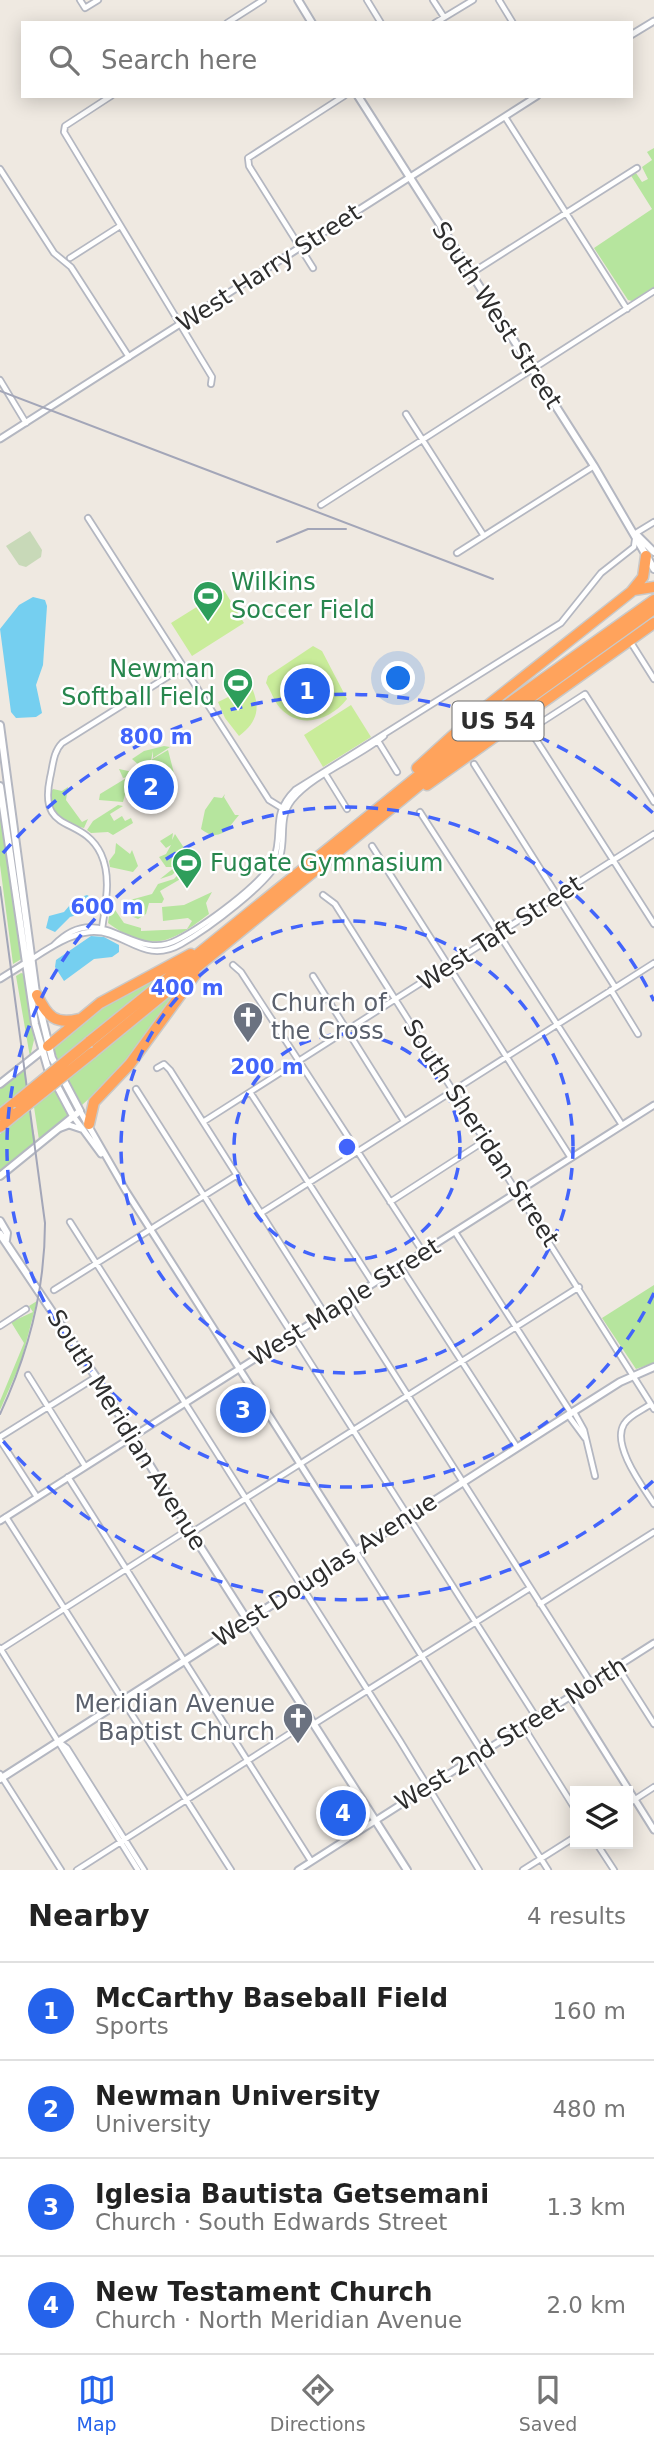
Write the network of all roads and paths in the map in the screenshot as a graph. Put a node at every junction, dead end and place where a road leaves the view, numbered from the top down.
1 (80, 0) edge
2 (98, 0) edge
3 (263, 0) edge
4 (298, 0) edge
5 (367, 0) edge
6 (432, 0) edge
7 (472, 0) edge
8 (499, 0) edge
9 (444, 17) junction
10 (230, 21) edge
11 (311, 21) edge
12 (380, 21) edge
13 (438, 21) edge
14 (512, 21) edge
15 (654, 21) edge
16 (633, 34) edge
17 (108, 98) edge
18 (341, 98) edge
19 (359, 98) edge
20 (534, 98) edge
21 (505, 117) junction
22 (637, 168) dead end
23 (0, 169) edge
24 (409, 178) junction
25 (566, 213) junction
26 (120, 226) junction
27 (301, 248) junction
28 (70, 258) dead end
29 (313, 268) dead end
30 (470, 274) junction
31 (654, 291) edge
32 (627, 309) junction
33 (180, 325) junction
34 (130, 357) junction
35 (532, 371) junction
36 (0, 380) edge
37 (211, 384) dead end
38 (406, 414) dead end
39 (26, 423) junction
40 (0, 439) edge
41 (423, 441) junction
42 (594, 466) junction
43 (321, 505) dead end
44 (88, 519) dead end
45 (654, 522) edge
46 (636, 533) junction
47 (484, 536) junction
48 (457, 553) dead end
49 (650, 554) edge
50 (654, 569) edge
51 (654, 587) edge
52 (631, 592) junction
53 (654, 600) edge
54 (654, 609) edge
55 (636, 616) junction
56 (654, 624) edge
57 (630, 640) junction
58 (183, 667) junction
59 (654, 679) edge
60 (0, 725) edge
61 (390, 731) junction
62 (378, 741) junction
63 (474, 764) dead end
64 (397, 772) dead end
65 (326, 775) junction
66 (0, 786) edge
67 (387, 801) junction
68 (654, 802) edge
69 (284, 809) junction
70 (347, 809) dead end
71 (420, 812) dead end
72 (365, 830) junction
73 (654, 834) edge
74 (372, 846) dead end
75 (613, 860) junction
76 (323, 895) dead end
77 (558, 896) junction
78 (654, 924) edge
79 (102, 930) junction
80 (500, 933) junction
81 (221, 936) junction
82 (234, 936) junction
83 (33, 959) junction
84 (25, 963) junction
85 (654, 963) edge
86 (233, 965) dead end
87 (448, 966) junction
88 (313, 976) dead end
89 (0, 979) edge
90 (613, 988) junction
91 (37, 995) junction
92 (395, 1000) junction
93 (80, 1019) junction
94 (558, 1023) junction
95 (347, 1030) junction
96 (638, 1034) dead end
97 (91, 1047) junction
98 (45, 1049) junction
99 (506, 1056) junction
100 (299, 1061) junction
101 (157, 1068) dead end
102 (0, 1084) edge
103 (136, 1089) dead end
104 (453, 1090) junction
105 (250, 1092) junction
106 (102, 1093) junction
107 (654, 1105) edge
108 (76, 1113) junction
109 (0, 1115) edge
110 (404, 1121) junction
111 (203, 1122) junction
112 (622, 1125) junction
113 (85, 1126) junction
114 (0, 1127) edge
115 (52, 1133) junction
116 (486, 1140) junction
117 (357, 1151) junction
118 (570, 1158) junction
119 (237, 1175) junction
120 (0, 1176) edge
121 (308, 1183) junction
122 (519, 1191) junction
123 (204, 1196) junction
124 (390, 1202) junction
125 (261, 1213) junction
126 (0, 1221) edge
127 (70, 1222) dead end
128 (150, 1230) junction
129 (454, 1232) junction
130 (0, 1234) edge
131 (3, 1242) edge
132 (423, 1252) junction
133 (96, 1264) junction
134 (400, 1266) junction
135 (373, 1283) junction
136 (579, 1287) junction
137 (54, 1290) dead end
138 (347, 1300) junction
139 (26, 1309) dead end
140 (325, 1314) junction
141 (0, 1326) edge
142 (516, 1328) junction
143 (292, 1335) junction
144 (462, 1362) junction
145 (654, 1367) edge
146 (238, 1369) junction
147 (28, 1375) dead end
148 (634, 1375) junction
149 (96, 1377) junction
150 (408, 1396) junction
151 (184, 1402) junction
152 (48, 1407) junction
153 (653, 1407) edge
154 (570, 1413) junction
155 (353, 1430) junction
156 (132, 1436) junction
157 (0, 1438) edge
158 (517, 1447) junction
159 (300, 1465) junction
160 (85, 1466) junction
161 (595, 1476) dead end
162 (68, 1477) junction
163 (463, 1481) junction
164 (37, 1497) junction
165 (246, 1498) junction
166 (654, 1504) edge
167 (408, 1516) junction
168 (3, 1519) edge
169 (190, 1531) junction
170 (654, 1532) edge
171 (355, 1550) junction
172 (126, 1568) junction
173 (301, 1584) junction
174 (530, 1588) junction
175 (540, 1604) junction
176 (64, 1609) junction
177 (247, 1620) junction
178 (476, 1622) junction
179 (654, 1643) edge
180 (0, 1649) edge
181 (422, 1656) junction
182 (186, 1661) junction
183 (617, 1666) junction
184 (591, 1683) junction
185 (368, 1690) junction
186 (570, 1696) junction
187 (123, 1701) junction
188 (536, 1717) junction
189 (312, 1722) junction
190 (654, 1724) edge
191 (523, 1726) junction
192 (59, 1742) junction
193 (479, 1754) junction
194 (248, 1760) junction
195 (1, 1777) edge
196 (428, 1787) junction
197 (654, 1787) edge
198 (635, 1799) junction
199 (186, 1800) junction
200 (570, 1801) edge
201 (375, 1821) junction
202 (654, 1830) edge
203 (570, 1840) edge
204 (123, 1841) junction
205 (600, 1849) edge
206 (541, 1859) junction
207 (312, 1861) junction
208 (61, 1870) edge
209 (77, 1870) edge
210 (138, 1870) edge
211 (144, 1870) edge
212 (231, 1870) edge
213 (298, 1870) edge
214 (407, 1870) edge
215 (479, 1870) edge
216 (523, 1870) edge
217 (548, 1870) edge
218 (614, 1870) edge

1 - 2 street
3 - 10 street
4 - 11 main road
5 - 12 street
6 - 9 street
7 - 9 street
8 - 14 street
9 - 13 street
15 - 16 street
17 - 26 street
18 - 27 street
19 - 24 main road, South West Street
20 - 21 street, West Harry Street
21 - 24 street, West Harry Street
21 - 25 street
22 - 25 street
23 - 34 street
24 - 27 street, West Harry Street
24 - 30 main road, South West Street
25 - 30 street
25 - 32 street
26 - 28 street
26 - 33 street
27 - 29 street
27 - 33 street, West Harry Street
30 - 35 main road, South West Street
31 - 32 street
32 - 35 street
33 - 34 street, West Harry Street
33 - 37 street
34 - 39 street, West Harry Street
35 - 41 street
35 - 42 main road, South West Street
36 - 39 street
38 - 41 street
39 - 40 street, West Harry Street
41 - 43 street
41 - 47 street
42 - 46 main road, South West Street
42 - 47 street
44 - 58 street
45 - 46 street
46 - 49 main road, South West Street
46 - 61 street
47 - 48 street
49 - 50 main road, South West Street
49 - 52 highway
51 - 52 highway
52 - 67 highway
53 - 55 highway, US 54
54 - 55 highway, US 54
55 - 67 highway, US 54
55 - 72 highway, US 54
56 - 57 highway
57 - 59 street
57 - 72 highway
58 - 69 street
58 - 79 street
60 - 83 main road
61 - 62 street
61 - 69 street
62 - 64 street
62 - 65 street
63 - 77 street
65 - 69 street
65 - 70 street
66 - 84 main road
67 - 81 highway, US 54
68 - 75 street
69 - 79 street
71 - 80 street
72 - 82 highway, US 54
73 - 75 street, West Taft Street
74 - 87 street
75 - 77 street, West Taft Street
75 - 78 street
76 - 92 street, South Sheridan Street
77 - 80 street, West Taft Street
77 - 90 street
79 - 83 street
80 - 87 street, West Taft Street
80 - 94 street
81 - 93 highway
81 - 97 highway, US 54
82 - 97 highway, US 54
82 - 106 highway
83 - 84 street
83 - 91 main road
84 - 89 street
84 - 98 main road
85 - 90 street
86 - 100 street
87 - 92 street, West Taft Street
87 - 99 street
88 - 95 street
90 - 94 street
90 - 96 street
91 - 93 highway
91 - 98 main road
92 - 95 street, West Taft Street
92 - 104 street, South Sheridan Street
93 - 98 highway
94 - 99 street
94 - 112 street
95 - 100 street, West Taft Street
95 - 110 street
97 - 109 highway, US 54, bridge
97 - 114 highway, US 54, bridge
98 - 102 main road
98 - 108 main road
99 - 104 street
99 - 118 street
100 - 105 street, West Taft Street
100 - 117 street
101 - 111 street
103 - 123 street
104 - 110 street
104 - 116 street, South Sheridan Street
105 - 111 street, West Taft Street
105 - 121 street
106 - 108 highway
106 - 113 highway
107 - 112 street, West Maple Street
108 - 113 street
108 - 115 main road
110 - 117 street
111 - 119 street
112 - 118 street, West Maple Street
113 - 115 street
113 - 128 street
115 - 120 main road
116 - 122 street, South Sheridan Street
116 - 124 street
117 - 121 street
117 - 124 street
118 - 122 street, West Maple Street
119 - 123 street
119 - 125 street
121 - 125 street
121 - 135 street
122 - 129 street, West Maple Street
122 - 136 street, South Sheridan Street
123 - 128 street
123 - 143 street
124 - 132 street
125 - 140 street
126 - 131 main road, South Meridian Avenue
127 - 133 street
128 - 133 street
128 - 146 street
129 - 132 street, West Maple Street
129 - 142 street
130 - 131 main road, South Meridian Avenue
131 - 149 main road, South Meridian Avenue
132 - 134 street, West Maple Street
133 - 137 street
133 - 151 street
134 - 135 street, West Maple Street
134 - 144 street
135 - 138 street, West Maple Street
136 - 142 street
136 - 148 street, South Sheridan Street
138 - 140 street, West Maple Street
138 - 150 street
139 - 141 street
140 - 143 street, West Maple Street
142 - 144 street
142 - 154 street
143 - 146 street, West Maple Street
143 - 155 street
144 - 150 street
144 - 158 street
145 - 148 main road, West Douglas Avenue
146 - 151 street, West Maple Street
146 - 159 street
147 - 152 street
148 - 153 street, South Sheridan Street
148 - 154 main road, West Douglas Avenue
149 - 152 street
149 - 156 main road, South Meridian Avenue
150 - 155 street
150 - 163 street
151 - 156 street, West Maple Street
151 - 165 street
152 - 157 street
152 - 160 street
153 - 166 street
154 - 158 main road, West Douglas Avenue
154 - 161 street
155 - 159 street
155 - 167 street
156 - 160 street, West Maple Street
156 - 169 main road, South Meridian Avenue
157 - 164 street
158 - 163 main road, West Douglas Avenue
159 - 165 street
159 - 171 street
160 - 162 street, West Maple Street
162 - 164 street, West Maple Street
162 - 172 street
163 - 167 main road, West Douglas Avenue
163 - 174 street
164 - 168 street, West Maple Street
165 - 169 street
165 - 173 street
167 - 171 main road, West Douglas Avenue
167 - 178 street
168 - 176 street
169 - 172 street
169 - 177 main road, South Meridian Avenue
170 - 175 street
171 - 173 main road, West Douglas Avenue
171 - 181 street
172 - 176 street
172 - 182 street
173 - 177 main road, West Douglas Avenue
173 - 185 street
174 - 175 street
174 - 178 street
175 - 184 street
176 - 180 street
176 - 187 street
177 - 182 main road, West Douglas Avenue
177 - 189 main road, South Meridian Avenue
178 - 181 street
178 - 188 street
179 - 183 street, West 2nd Street North
180 - 192 street
181 - 185 street
181 - 193 street
182 - 187 main road, West Douglas Avenue
182 - 194 street
183 - 184 street, West 2nd Street North
183 - 190 street
184 - 186 street, West 2nd Street North
185 - 189 street
185 - 196 street
186 - 188 street, West 2nd Street North
186 - 198 street
187 - 192 main road, West Douglas Avenue
187 - 199 street
188 - 191 street, West 2nd Street North
189 - 194 street
189 - 201 main road, South Meridian Avenue
191 - 193 street, West 2nd Street North
191 - 200 street
192 - 195 main road, West Douglas Avenue
192 - 204 street
193 - 196 street, West 2nd Street North
193 - 206 street
194 - 199 street
194 - 207 street
195 - 208 street
196 - 201 street, West 2nd Street North
196 - 215 street
197 - 198 street
198 - 202 street
199 - 204 street
199 - 212 street
201 - 207 street, West 2nd Street North
201 - 214 main road, South Meridian Avenue
203 - 206 street
204 - 209 street
204 - 210 street
204 - 211 street
205 - 218 street
206 - 216 street
206 - 217 street
207 - 213 street, West 2nd Street North

